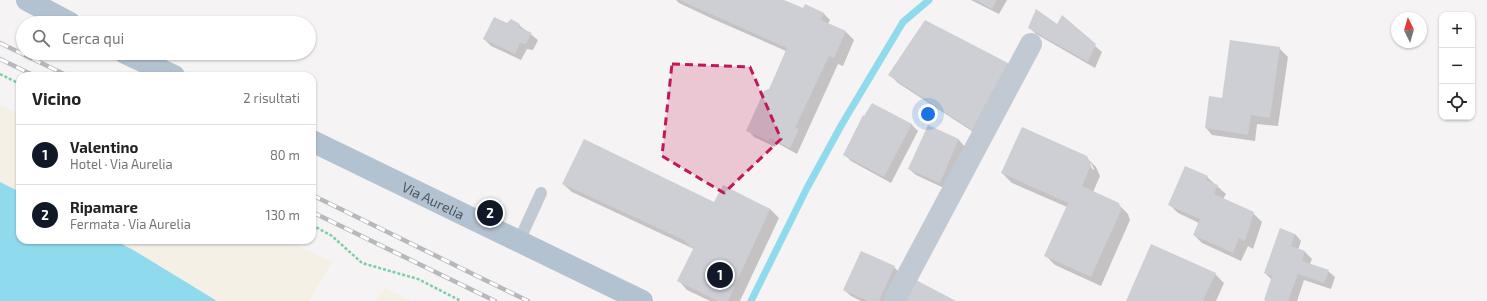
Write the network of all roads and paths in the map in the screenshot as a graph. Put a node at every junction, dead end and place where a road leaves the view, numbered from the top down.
1 (32, 1) edge
2 (58, 16) edge
3 (1030, 44) dead end
4 (140, 60) edge
5 (165, 72) edge
6 (0, 74) edge
7 (16, 82) edge
8 (316, 143) edge
9 (541, 193) dead end
10 (316, 228) edge
11 (519, 241) junction
12 (461, 301) edge
13 (642, 301) edge
14 (894, 301) edge

1 - 2 main road
3 - 14 street
4 - 5 main road
6 - 7 path
8 - 11 main road, Via Aurelia
9 - 11 lane
10 - 12 path
11 - 13 main road, Via Aurelia

